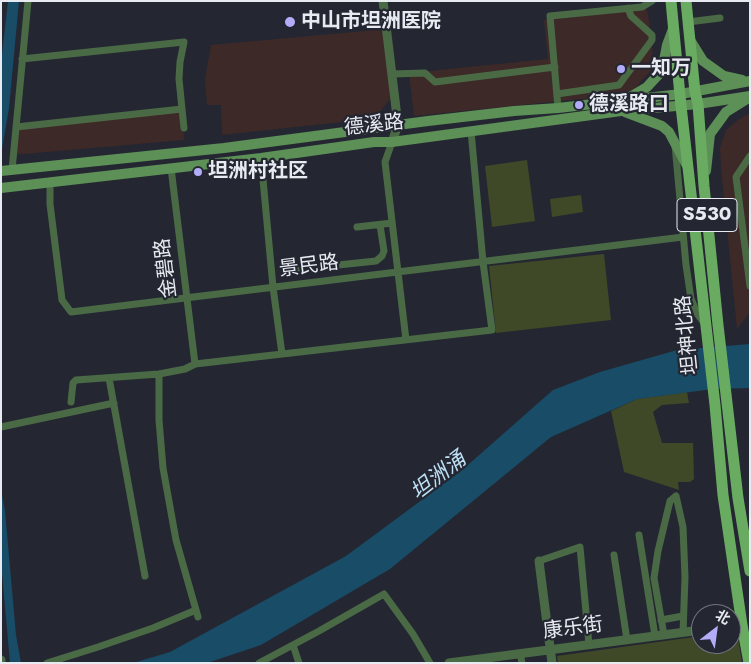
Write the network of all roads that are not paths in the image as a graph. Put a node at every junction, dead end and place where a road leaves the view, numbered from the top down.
1 (28, 1) edge
2 (383, 1) edge
3 (652, 1) edge
4 (671, 1) edge
5 (686, 1) edge
6 (628, 8) junction
7 (720, 18) dead end
8 (688, 22) junction
9 (674, 25) junction
10 (690, 40) junction
11 (22, 59) junction
12 (555, 67) junction
13 (392, 74) junction
14 (749, 81) edge
15 (695, 92) junction
16 (557, 94) junction
17 (681, 94) junction
18 (750, 97) edge
19 (698, 104) junction
20 (621, 106) junction
21 (681, 106) junction
22 (558, 108) junction
23 (182, 109) junction
24 (398, 126) junction
25 (16, 127) junction
26 (184, 128) dead end
27 (471, 132) junction
28 (674, 140) junction
29 (392, 142) junction
30 (750, 156) edge
31 (261, 158) junction
32 (171, 168) junction
33 (688, 168) junction
34 (6, 170) edge
35 (50, 182) junction
36 (704, 186) junction
37 (4, 187) edge
38 (392, 223) junction
39 (380, 225) junction
40 (357, 228) dead end
41 (683, 237) junction
42 (483, 262) junction
43 (342, 265) junction
44 (300, 269) dead end
45 (398, 273) junction
46 (344, 279) junction
47 (750, 286) edge
48 (273, 287) junction
49 (187, 298) junction
50 (712, 325) junction
51 (406, 340) junction
52 (282, 354) junction
53 (195, 364) junction
54 (159, 374) junction
55 (109, 378) junction
56 (71, 402) dead end
57 (114, 402) junction
58 (721, 405) junction
59 (1, 427) edge
60 (639, 535) dead end
61 (614, 556) dead end
62 (539, 561) joint
63 (750, 571) edge
64 (144, 576) dead end
65 (734, 604) edge
66 (683, 616) junction
67 (661, 620) junction
68 (691, 632) edge
69 (683, 633) junction
70 (659, 636) junction
71 (741, 638) edge
72 (627, 640) junction
73 (589, 644) junction
74 (293, 645) junction
75 (551, 649) junction
76 (521, 658) edge
77 (481, 661) edge
78 (47, 663) edge
79 (259, 663) edge
80 (300, 663) edge
81 (430, 663) edge
82 (450, 663) edge
83 (552, 663) edge
84 (749, 663) edge

1 - 11 street
2 - 13 street
3 - 6 street
4 - 9 main road, 坦神北路 / S530
5 - 8 main road
6 - 12 street
6 - 16 street
7 - 8 street
8 - 10 main road
9 - 17 main road, 坦神北路 / S530
9 - 20 main road
10 - 14 main road
10 - 15 main road
11 - 23 street
11 - 25 street
12 - 13 street
12 - 16 street
13 - 24 street
14 - 15 main road, 德溪路
15 - 17 main road, 德溪路
15 - 19 main road, 坦神北路
16 - 22 street
17 - 20 main road, 德溪路
17 - 21 main road, 坦神北路 / S530
18 - 19 main road, 德溪路
18 - 36 main road
19 - 21 main road, 德溪路
19 - 36 main road, 坦神北路 / S530
20 - 21 main road, 德溪路
20 - 22 main road, 德溪路
20 - 27 main road, 德溪路
20 - 28 main road
21 - 33 main road, 坦神北路 / S530
22 - 24 main road, 德溪路
23 - 25 street
23 - 26 street
24 - 29 street
24 - 34 main road, 德溪路
25 - 34 street
27 - 29 main road, 德溪路
27 - 42 street
28 - 33 main road
28 - 41 street
29 - 31 main road, 德溪路
29 - 38 street
30 - 47 street
31 - 32 main road, 德溪路
31 - 48 street
32 - 35 main road, 德溪路
32 - 49 street, 金碧路
33 - 50 main road, 坦神北路 / S530
35 - 37 main road, 德溪路
35 - 49 street, 景民路
36 - 50 main road, 坦神北路 / S530
38 - 39 street
38 - 45 street
39 - 40 street
39 - 43 street
41 - 42 street, 景民路
41 - 50 street
42 - 45 street, 景民路
42 - 51 street
43 - 44 street
43 - 46 street
45 - 46 street, 景民路
45 - 51 street
46 - 48 street, 景民路
48 - 49 street, 景民路
48 - 52 street
49 - 53 street, 金碧路
50 - 58 main road, 坦神北路 / S530
51 - 52 street
52 - 53 street
53 - 54 street
54 - 55 street
54 - 78 street
55 - 56 street
55 - 57 street
57 - 59 street
57 - 64 street
58 - 63 main road, 坦神北路 / S530
58 - 65 main road, 坦神北路 / S530
60 - 70 street
61 - 72 street
62 - 73 street
62 - 75 street
66 - 67 street
66 - 67 street
66 - 69 street
67 - 70 street
68 - 69 street, 康乐街
69 - 70 street, 康乐街
70 - 72 street, 康乐街
71 - 84 main road, 坦神北路 / S530
72 - 73 street, 康乐街
73 - 75 street, 康乐街
74 - 79 street
74 - 80 street
74 - 81 street
75 - 76 street, 康乐街
75 - 83 street
76 - 77 street, 康乐街
77 - 82 street, 康乐街

